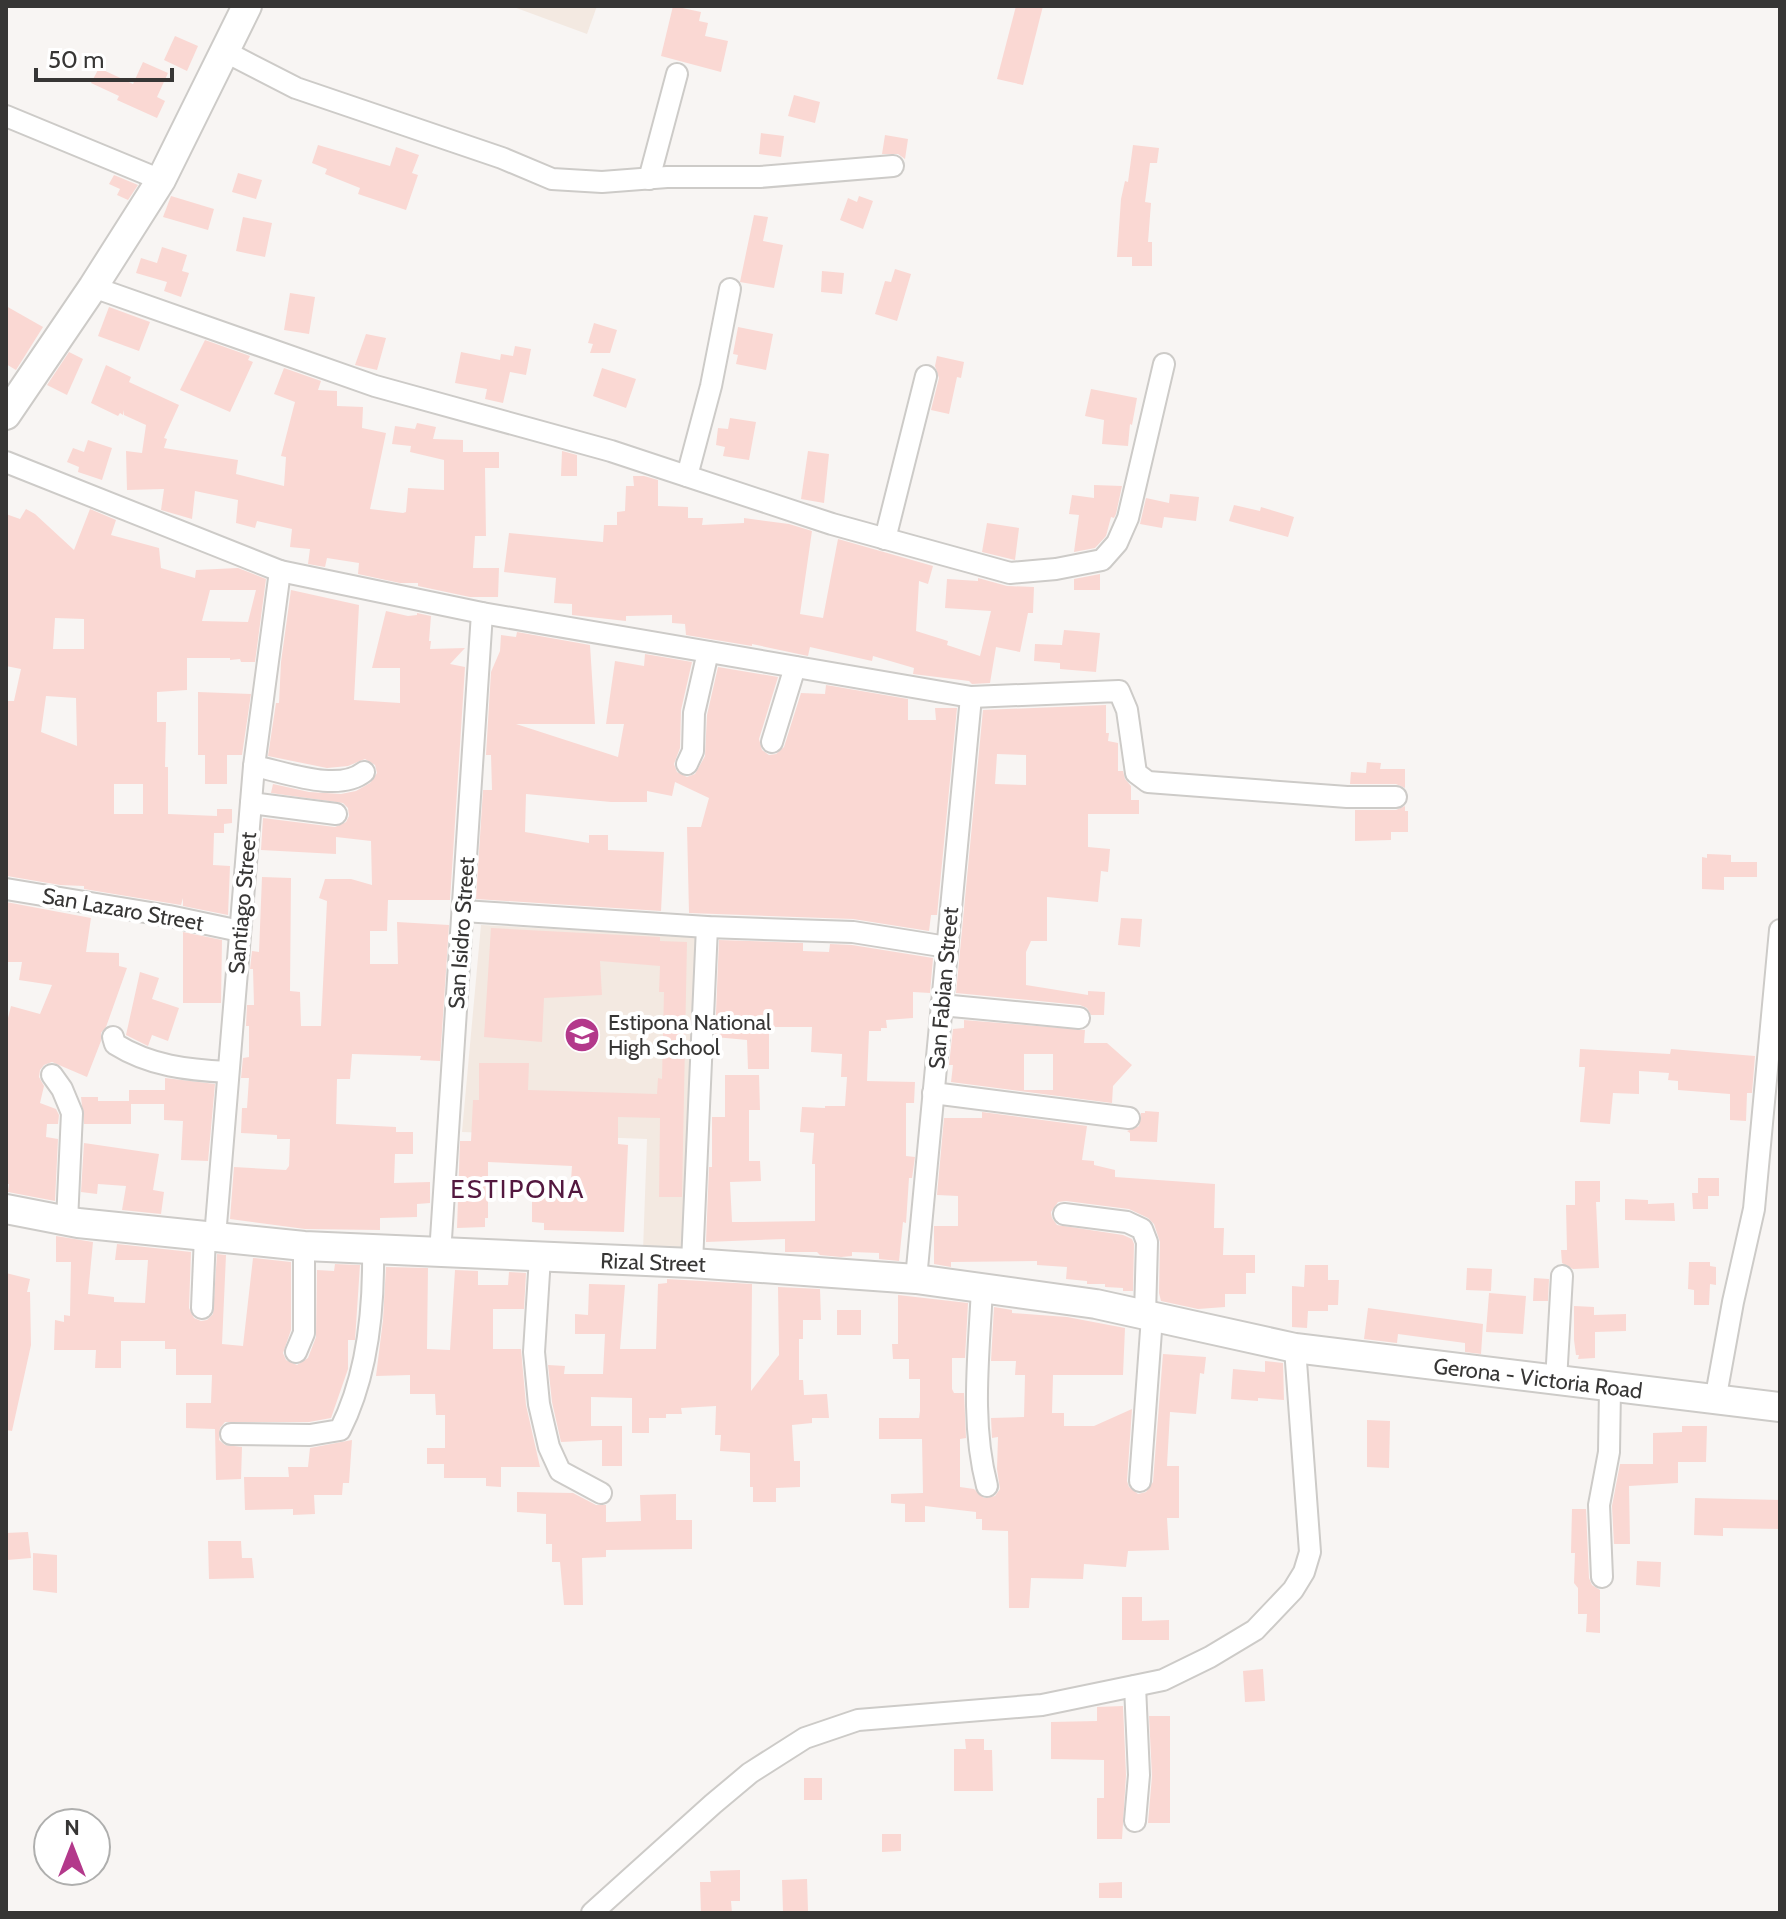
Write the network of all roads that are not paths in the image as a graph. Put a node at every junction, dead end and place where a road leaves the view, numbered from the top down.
1 (247, 6) edge
2 (226, 52) junction
3 (677, 74) dead end
4 (6, 116) edge
5 (893, 166) dead end
6 (649, 179) junction
7 (161, 180) junction
8 (93, 287) junction
9 (730, 289) dead end
10 (1164, 364) dead end
11 (926, 376) dead end
12 (6, 415) edge
13 (6, 462) edge
14 (687, 476) junction
15 (885, 539) junction
16 (280, 571) junction
17 (482, 613) junction
18 (708, 652) junction
19 (795, 667) junction
20 (971, 697) junction
21 (772, 742) dead end
22 (687, 764) dead end
23 (254, 766) junction
24 (364, 772) dead end
25 (1396, 797) dead end
26 (251, 803) junction
27 (336, 814) dead end
28 (6, 889) edge
29 (463, 911) junction
30 (707, 927) junction
31 (1780, 930) edge
32 (240, 931) junction
33 (947, 947) junction
34 (941, 1005) junction
35 (1079, 1018) dead end
36 (113, 1037) dead end
37 (228, 1072) junction
38 (52, 1075) dead end
39 (933, 1093) junction
40 (1129, 1118) dead end
41 (6, 1209) edge
42 (1064, 1214) dead end
43 (67, 1221) junction
44 (210, 1236) junction
45 (304, 1246) junction
46 (373, 1250) junction
47 (440, 1254) junction
48 (540, 1257) junction
49 (692, 1263) junction
50 (1562, 1276) dead end
51 (916, 1279) junction
52 (982, 1288) junction
53 (202, 1308) dead end
54 (1149, 1316) junction
55 (1295, 1348) junction
56 (296, 1352) dead end
57 (1556, 1381) junction
58 (1610, 1388) junction
59 (1715, 1401) junction
60 (1780, 1407) edge
61 (231, 1434) dead end
62 (1140, 1481) dead end
63 (987, 1486) dead end
64 (601, 1493) dead end
65 (1602, 1577) dead end
66 (1135, 1686) junction
67 (1135, 1821) dead end
68 (592, 1913) edge

1 - 2 main road
2 - 6 street
2 - 7 main road
3 - 6 street
4 - 7 street
5 - 6 street
7 - 8 main road
8 - 12 main road
8 - 14 street
9 - 14 street
10 - 15 street
11 - 15 street
13 - 16 street
14 - 15 street
16 - 17 street
16 - 23 street, Santiago Street
17 - 18 street
17 - 29 street, San Isidro Street
18 - 19 street
18 - 22 street
19 - 20 street
19 - 21 street
20 - 25 street
20 - 33 street, San Fabian Street
23 - 24 street
23 - 26 street, Santiago Street
26 - 27 street
26 - 32 street, Santiago Street
28 - 32 street, San Lazaro Street
29 - 30 street
29 - 47 street, San Isidro Street
30 - 33 street
30 - 49 street
31 - 59 street
32 - 37 street, Santiago Street
33 - 34 street, San Fabian Street
34 - 35 street
34 - 39 street, San Fabian Street
36 - 37 street
37 - 44 street, Santiago Street
38 - 43 street
39 - 40 street
39 - 51 street, San Fabian Street
41 - 43 main road, Rizal Street
42 - 54 street
43 - 44 main road, Rizal Street
44 - 45 main road, Rizal Street
44 - 53 street, Santiago Street
45 - 46 main road, Rizal Street
45 - 56 street
46 - 47 main road, Rizal Street
46 - 61 street
47 - 48 main road, Rizal Street
48 - 49 main road, Rizal Street
48 - 64 street
49 - 51 main road, Rizal Street
50 - 57 street
51 - 52 main road, Rizal Street
52 - 54 main road, Rizal Street
52 - 63 street
54 - 55 main road, Rizal Street
54 - 62 street
55 - 57 main road, Gerona - Victoria Road
55 - 66 street
57 - 58 main road, Gerona - Victoria Road
58 - 59 main road, Gerona - Victoria Road
58 - 65 street
59 - 60 main road, Gerona - Victoria Road
66 - 67 street
66 - 68 street

